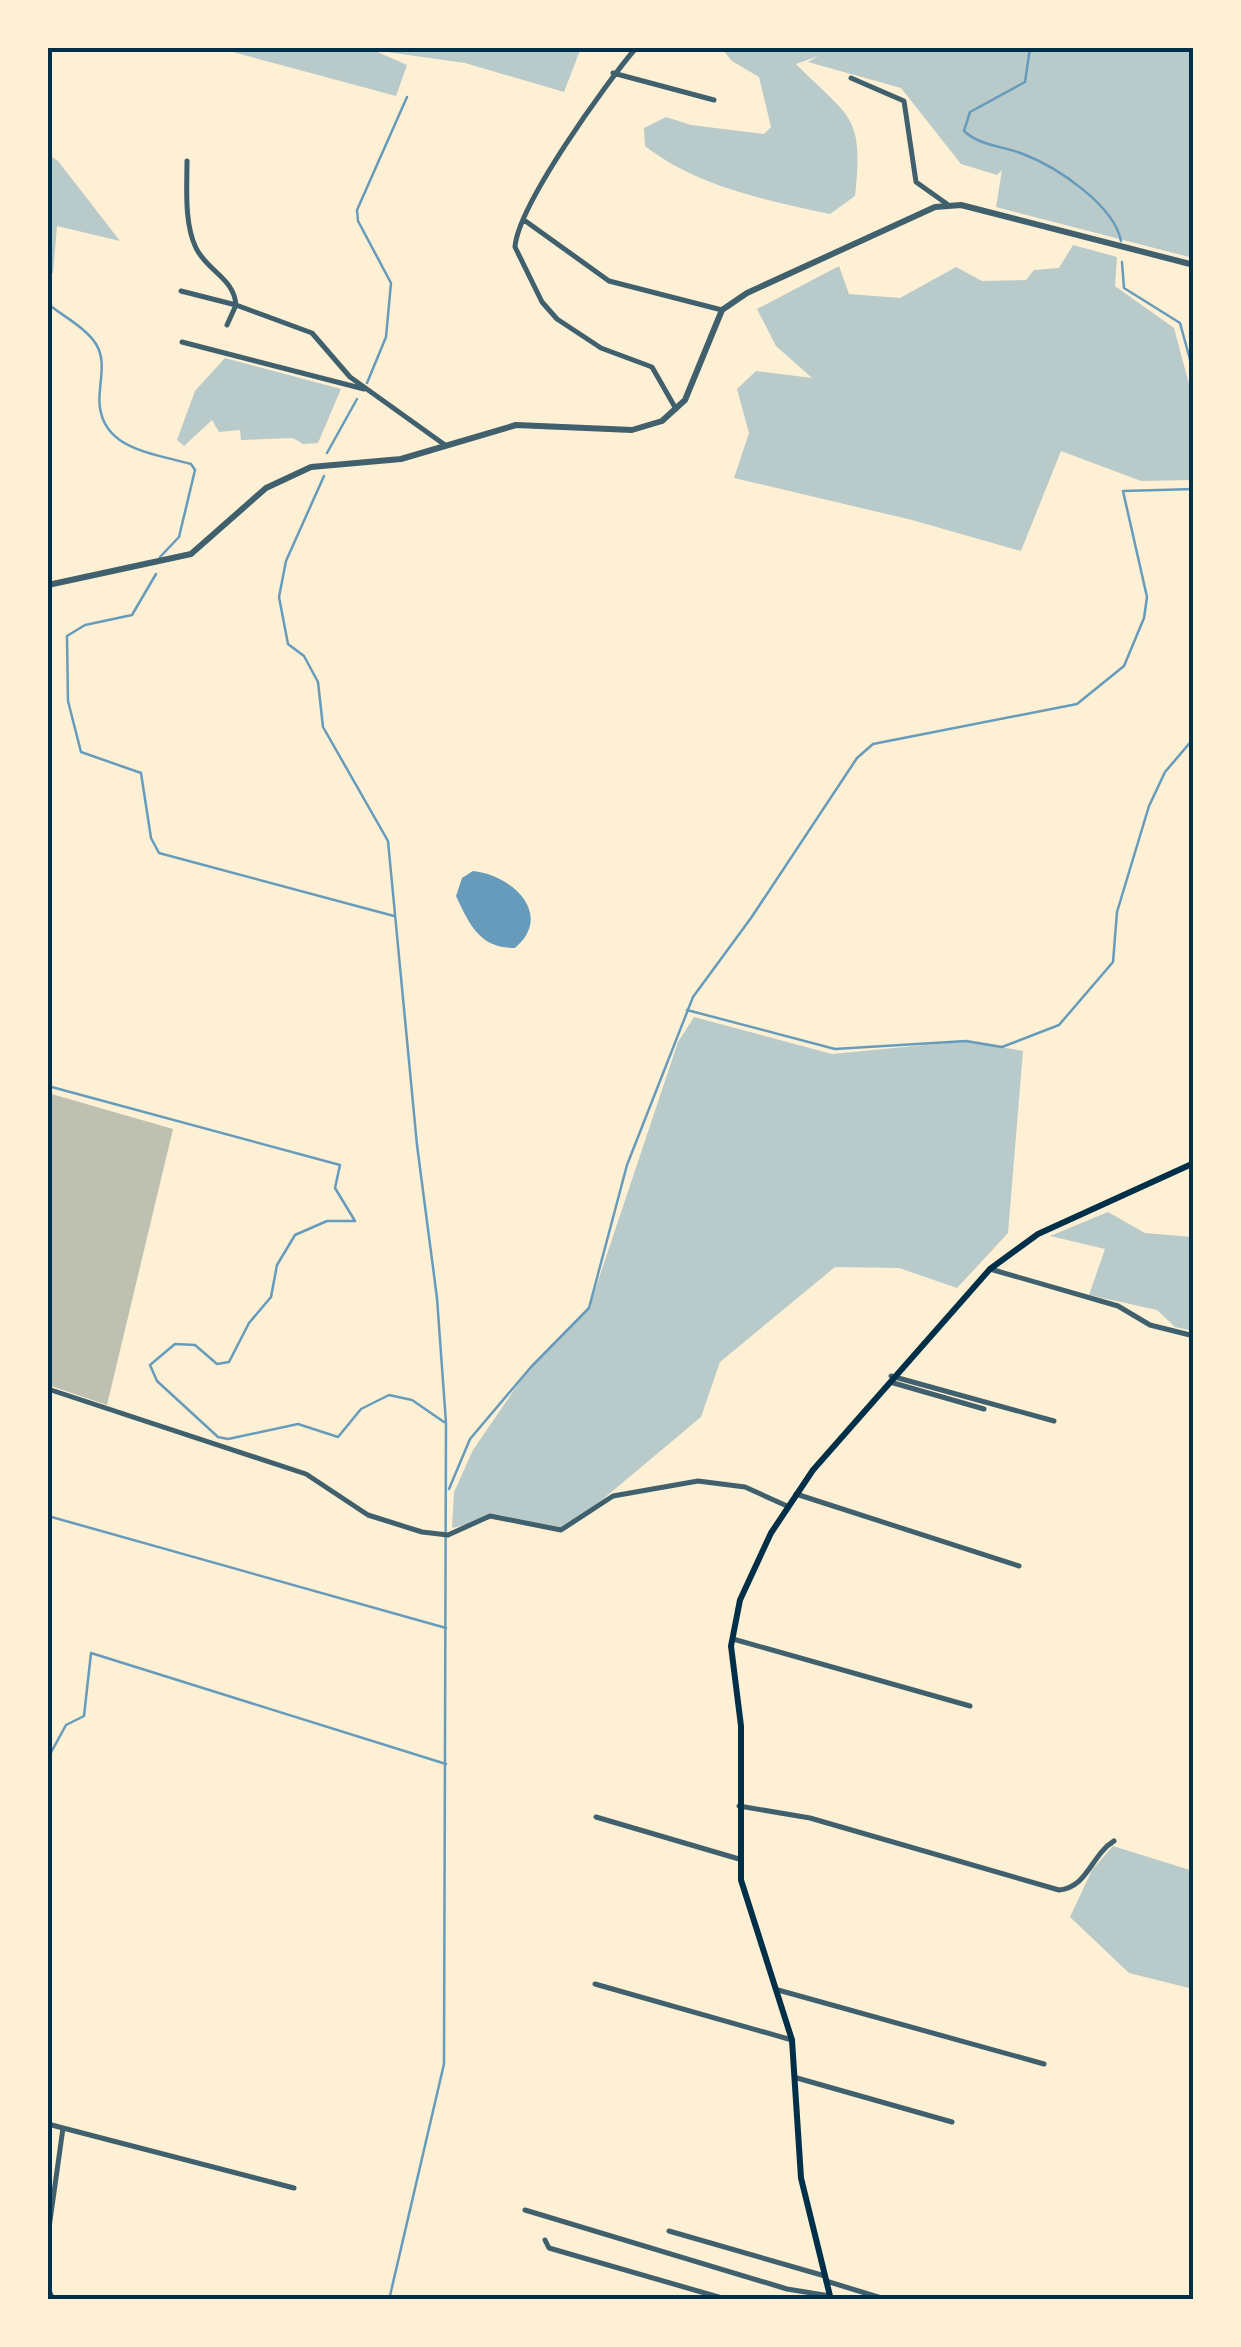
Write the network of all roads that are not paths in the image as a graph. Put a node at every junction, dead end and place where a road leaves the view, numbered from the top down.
1 (636, 48) edge
2 (613, 74) junction
3 (851, 78) dead end
4 (714, 100) dead end
5 (187, 161) dead end
6 (946, 204) junction
7 (522, 218) junction
8 (1194, 264) edge
9 (181, 292) dead end
10 (236, 305) junction
11 (722, 310) junction
12 (227, 325) dead end
13 (182, 342) dead end
14 (367, 390) junction
15 (677, 411) junction
16 (448, 447) junction
17 (48, 585) edge
18 (1194, 1163) edge
19 (990, 1268) junction
20 (1194, 1336) edge
21 (889, 1379) junction
22 (48, 1389) edge
23 (984, 1408) dead end
24 (1054, 1421) dead end
25 (796, 1494) junction
26 (787, 1506) junction
27 (1019, 1566) dead end
28 (732, 1638) junction
29 (970, 1706) dead end
30 (740, 1806) junction
31 (596, 1817) dead end
32 (1114, 1840) dead end
33 (738, 1859) junction
34 (595, 1984) dead end
35 (778, 1990) junction
36 (792, 2040) junction
37 (1044, 2064) dead end
38 (797, 2078) junction
39 (952, 2122) dead end
40 (48, 2124) edge
41 (62, 2128) junction
42 (294, 2188) dead end
43 (525, 2210) dead end
44 (669, 2231) dead end
45 (48, 2235) edge
46 (545, 2240) dead end
47 (826, 2278) junction
48 (48, 2290) edge
49 (831, 2298) edge
50 (54, 2300) edge
51 (728, 2300) edge
52 (888, 2300) edge

1 - 2 street
2 - 4 street
2 - 7 street
3 - 6 street
5 - 10 street
6 - 8 street
6 - 11 street
7 - 11 street
7 - 15 street
9 - 10 street
10 - 12 street
10 - 14 street
11 - 15 street
13 - 14 street
14 - 16 street
15 - 16 street
16 - 17 street
18 - 19 main road
19 - 20 street
19 - 21 main road
21 - 23 street
21 - 24 street
21 - 25 main road
22 - 26 street
25 - 26 main road
25 - 27 street
26 - 28 main road
28 - 29 street
28 - 30 main road
30 - 32 street
30 - 33 main road
31 - 33 street
33 - 35 main road
34 - 36 street
35 - 36 main road
35 - 37 street
36 - 38 main road
38 - 39 street
38 - 47 main road
40 - 41 street
41 - 42 street
41 - 45 street
43 - 49 street
44 - 47 street
46 - 51 street
47 - 49 main road
47 - 52 street
48 - 50 street

